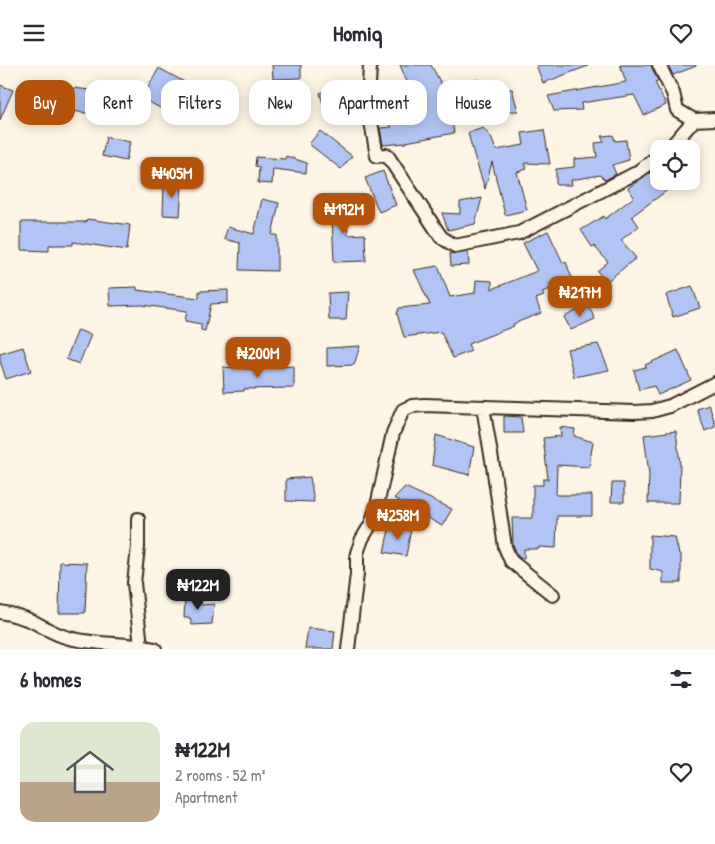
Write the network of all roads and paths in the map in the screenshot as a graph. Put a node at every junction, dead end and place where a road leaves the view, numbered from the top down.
1 (370, 65) edge
2 (660, 65) edge
3 (715, 119) edge
4 (694, 120) junction
5 (677, 140) edge
6 (650, 163) edge
7 (715, 383) edge
8 (483, 407) junction
9 (138, 519) dead end
10 (553, 595) dead end
11 (0, 611) edge
12 (141, 646) junction
13 (155, 649) edge
14 (348, 649) edge

1 - 6 street
2 - 4 street
3 - 4 street
4 - 5 street
7 - 8 street
8 - 10 street
8 - 14 street
9 - 12 street
11 - 12 street
12 - 13 street

